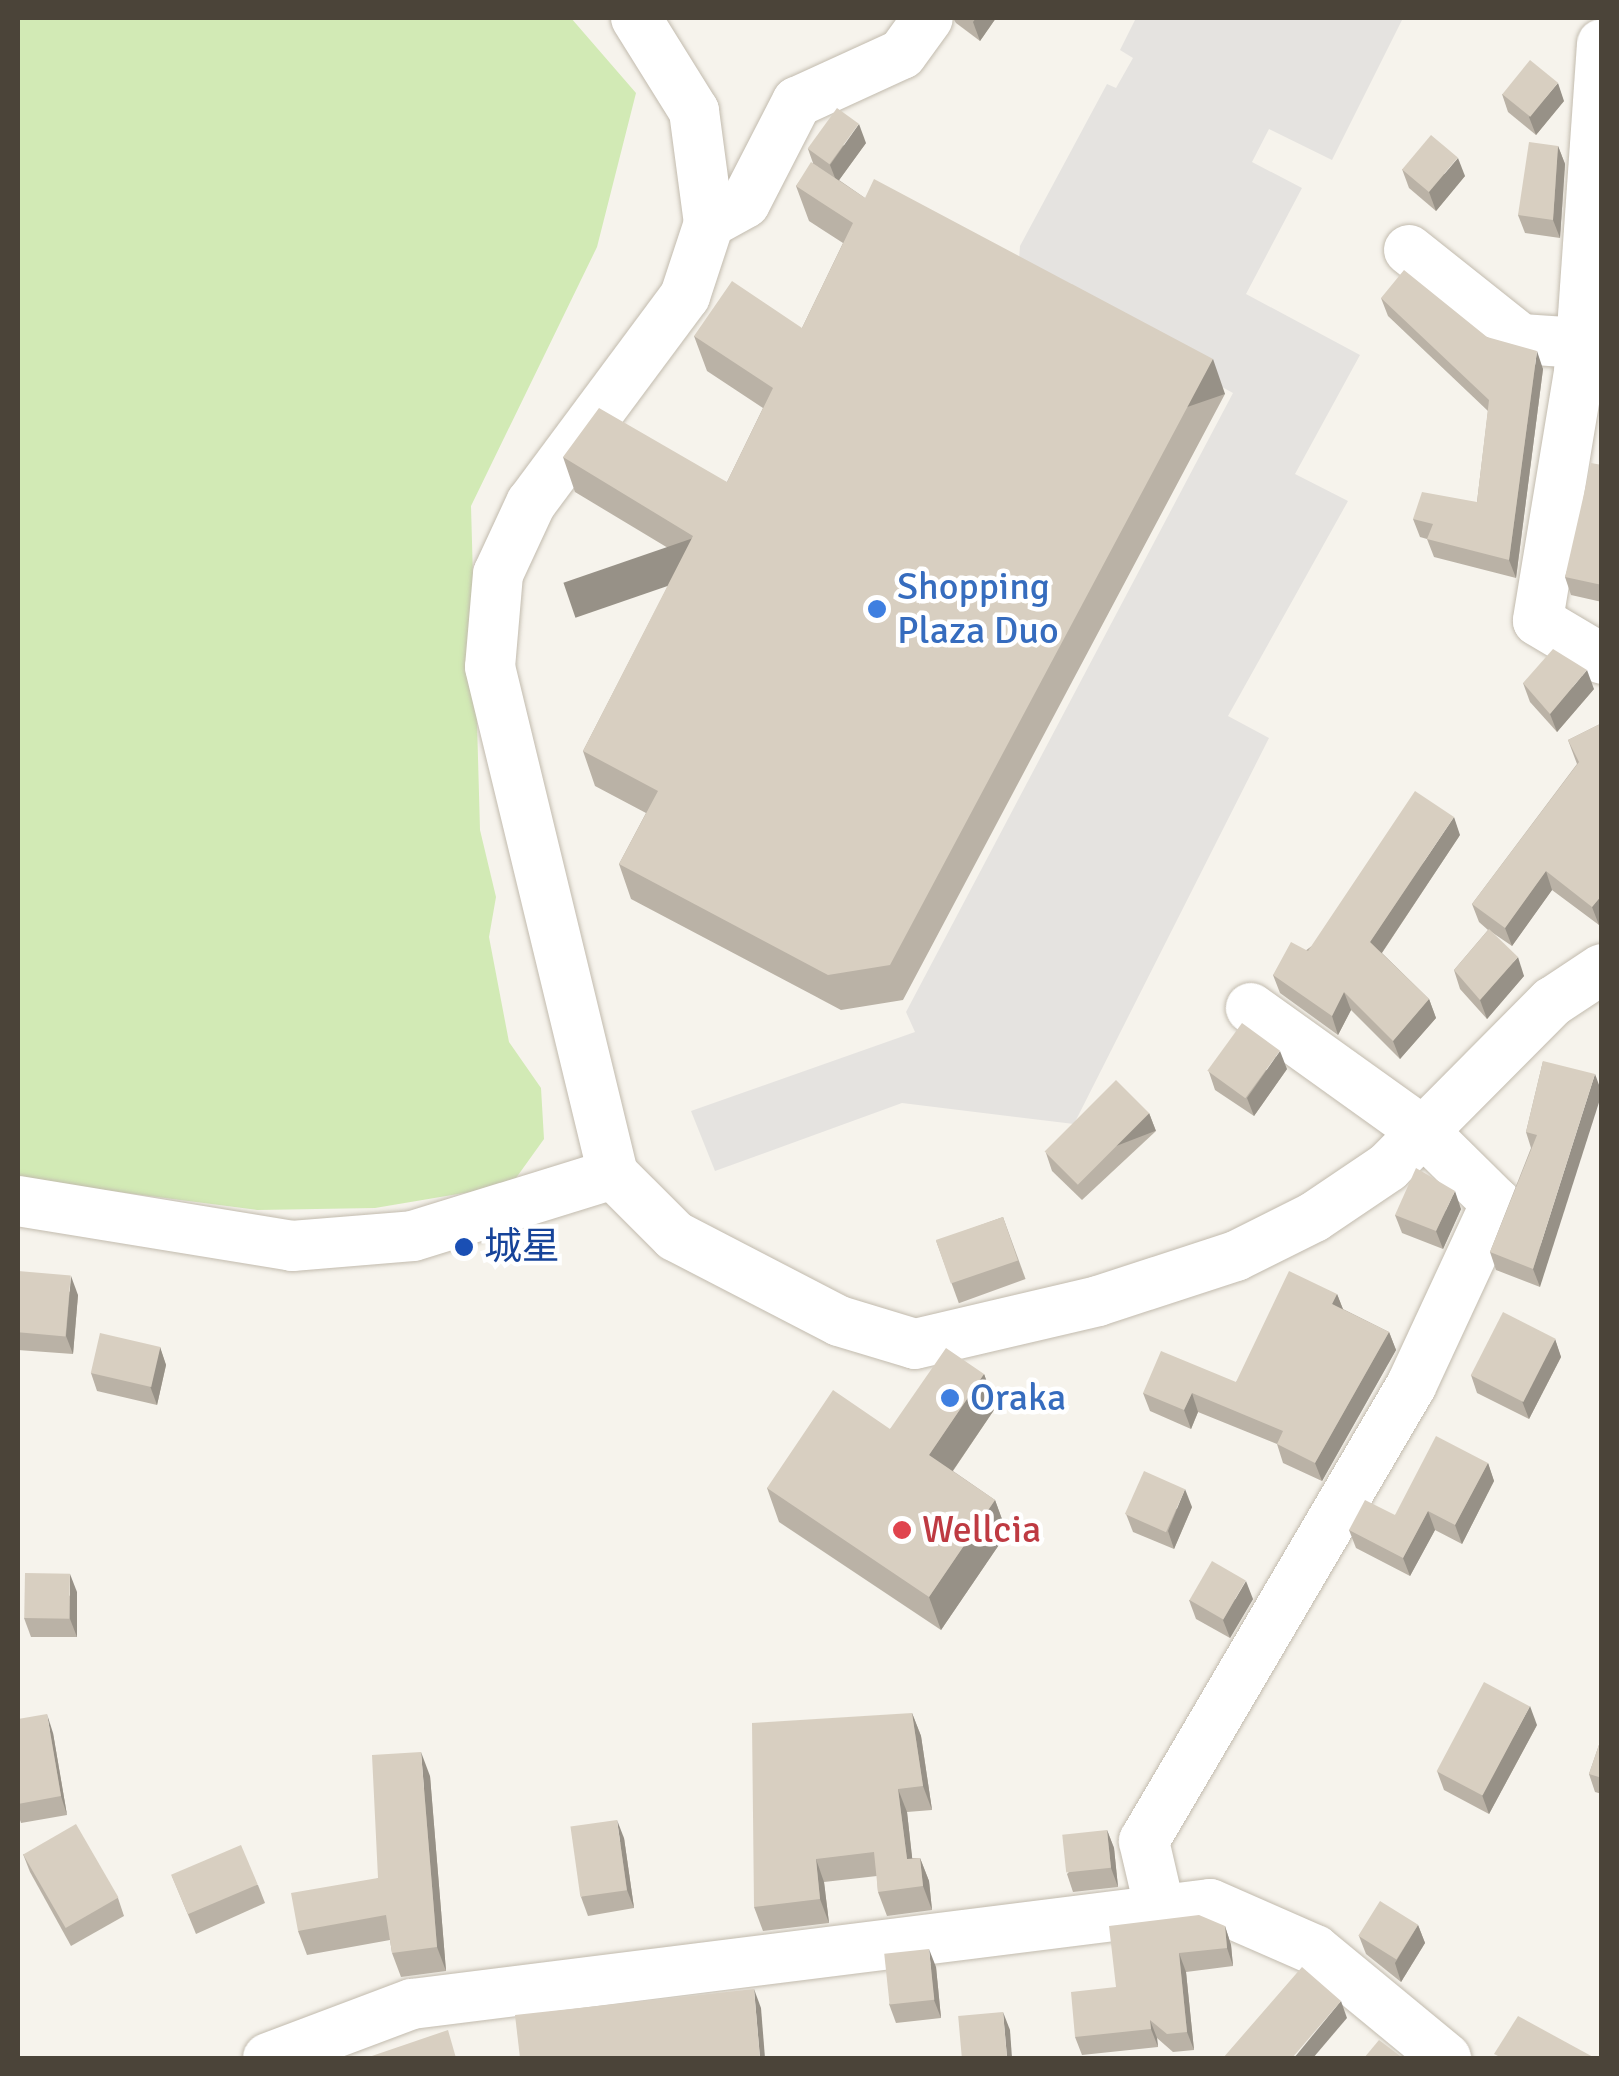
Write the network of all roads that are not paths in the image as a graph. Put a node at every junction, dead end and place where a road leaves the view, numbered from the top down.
1 (636, 18) edge
2 (928, 18) edge
3 (1602, 44) edge
4 (709, 223) junction
5 (1409, 250) dead end
6 (1580, 344) junction
7 (1602, 659) edge
8 (1602, 969) edge
9 (1251, 1008) dead end
10 (1424, 1132) junction
11 (613, 1174) junction
12 (18, 1201) edge
13 (1160, 1910) junction
14 (268, 2058) edge
15 (1446, 2058) edge

1 - 4 street
2 - 4 street
3 - 6 street
4 - 11 street
5 - 6 street
6 - 7 street
8 - 10 street
9 - 10 street
10 - 11 street
10 - 13 street
11 - 12 street
13 - 14 street
13 - 15 street

